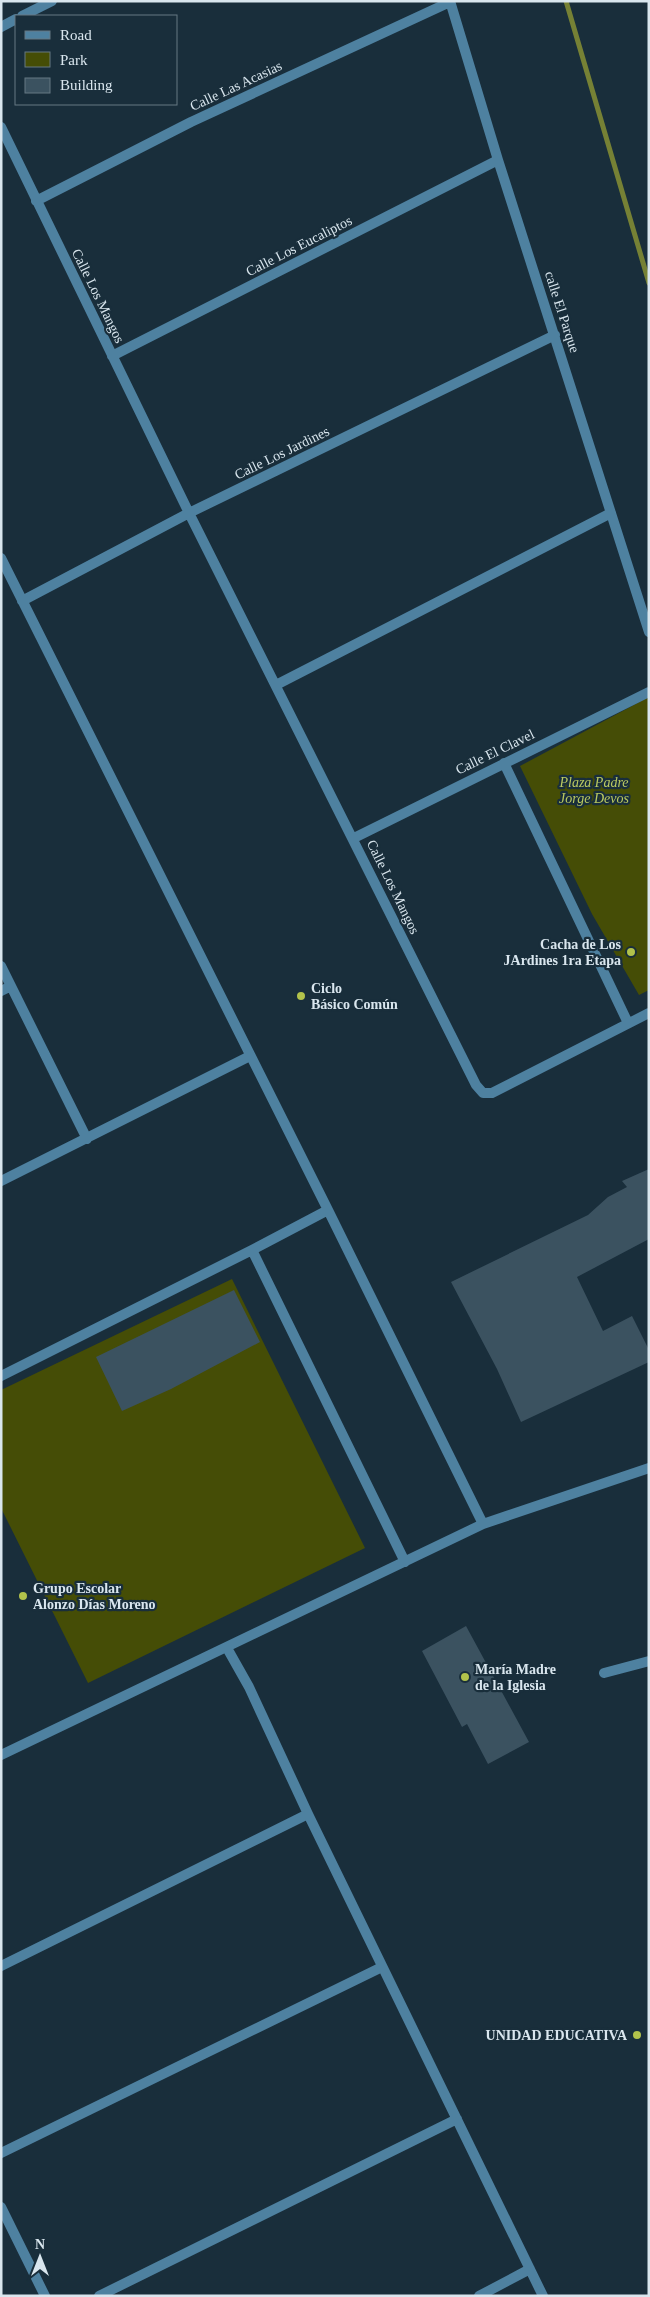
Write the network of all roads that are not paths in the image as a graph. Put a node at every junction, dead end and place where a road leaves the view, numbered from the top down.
1 (52, 1) edge
2 (450, 2) edge
3 (24, 15) edge
4 (15, 20) edge
5 (1, 27) edge
6 (1, 127) edge
7 (498, 160) junction
8 (36, 201) junction
9 (555, 335) junction
10 (112, 356) junction
11 (611, 512) junction
12 (189, 513) junction
13 (1, 558) edge
14 (22, 601) junction
15 (649, 632) edge
16 (276, 685) junction
17 (649, 692) edge
18 (504, 763) junction
19 (354, 838) junction
20 (1, 966) edge
21 (11, 986) junction
22 (1, 991) edge
23 (649, 1013) edge
24 (628, 1023) junction
25 (250, 1056) junction
26 (87, 1139) junction
27 (1, 1181) edge
28 (328, 1210) junction
29 (252, 1250) junction
30 (1, 1376) edge
31 (649, 1468) edge
32 (483, 1524) junction
33 (404, 1562) junction
34 (227, 1648) junction
35 (649, 1661) edge
36 (604, 1674) dead end
37 (1, 1755) edge
38 (308, 1814) junction
39 (1, 1966) edge
40 (382, 1967) junction
41 (457, 2119) junction
42 (1, 2153) edge
43 (1, 2207) edge
44 (530, 2270) junction
45 (45, 2296) edge
46 (99, 2296) edge
47 (479, 2296) edge
48 (543, 2296) edge

1 - 3 street
2 - 7 street, calle El Parque
2 - 8 street, Calle Las Acasias
4 - 5 street
6 - 8 street, Calle Los Mangos
7 - 9 street, calle El Parque
7 - 10 street, Calle Los Eucaliptos
8 - 10 street, Calle Los Mangos
9 - 11 street, calle El Parque
9 - 12 street, Calle Los Jardines
10 - 12 street, Calle Los Mangos
11 - 15 street, calle El Parque
11 - 16 street
12 - 14 street, Calle Los Jardines
12 - 16 street, Calle Los Mangos
13 - 14 street
14 - 25 street
16 - 19 street, Calle Los Mangos
17 - 18 street, Calle El Clavel
18 - 19 street, Calle El Clavel
18 - 24 street
19 - 24 street, Calle Los Mangos
20 - 21 street
21 - 22 street
21 - 26 street
23 - 24 street, Calle Los Mangos
25 - 26 street
25 - 28 street
26 - 27 street
28 - 29 street
28 - 32 street
29 - 30 street
29 - 33 street
31 - 32 street
32 - 33 street
33 - 34 street
34 - 37 street
34 - 38 street
35 - 36 street
38 - 39 street
38 - 40 street
40 - 41 street
40 - 42 street
41 - 44 street
41 - 46 street
43 - 45 street
44 - 47 street
44 - 48 street

